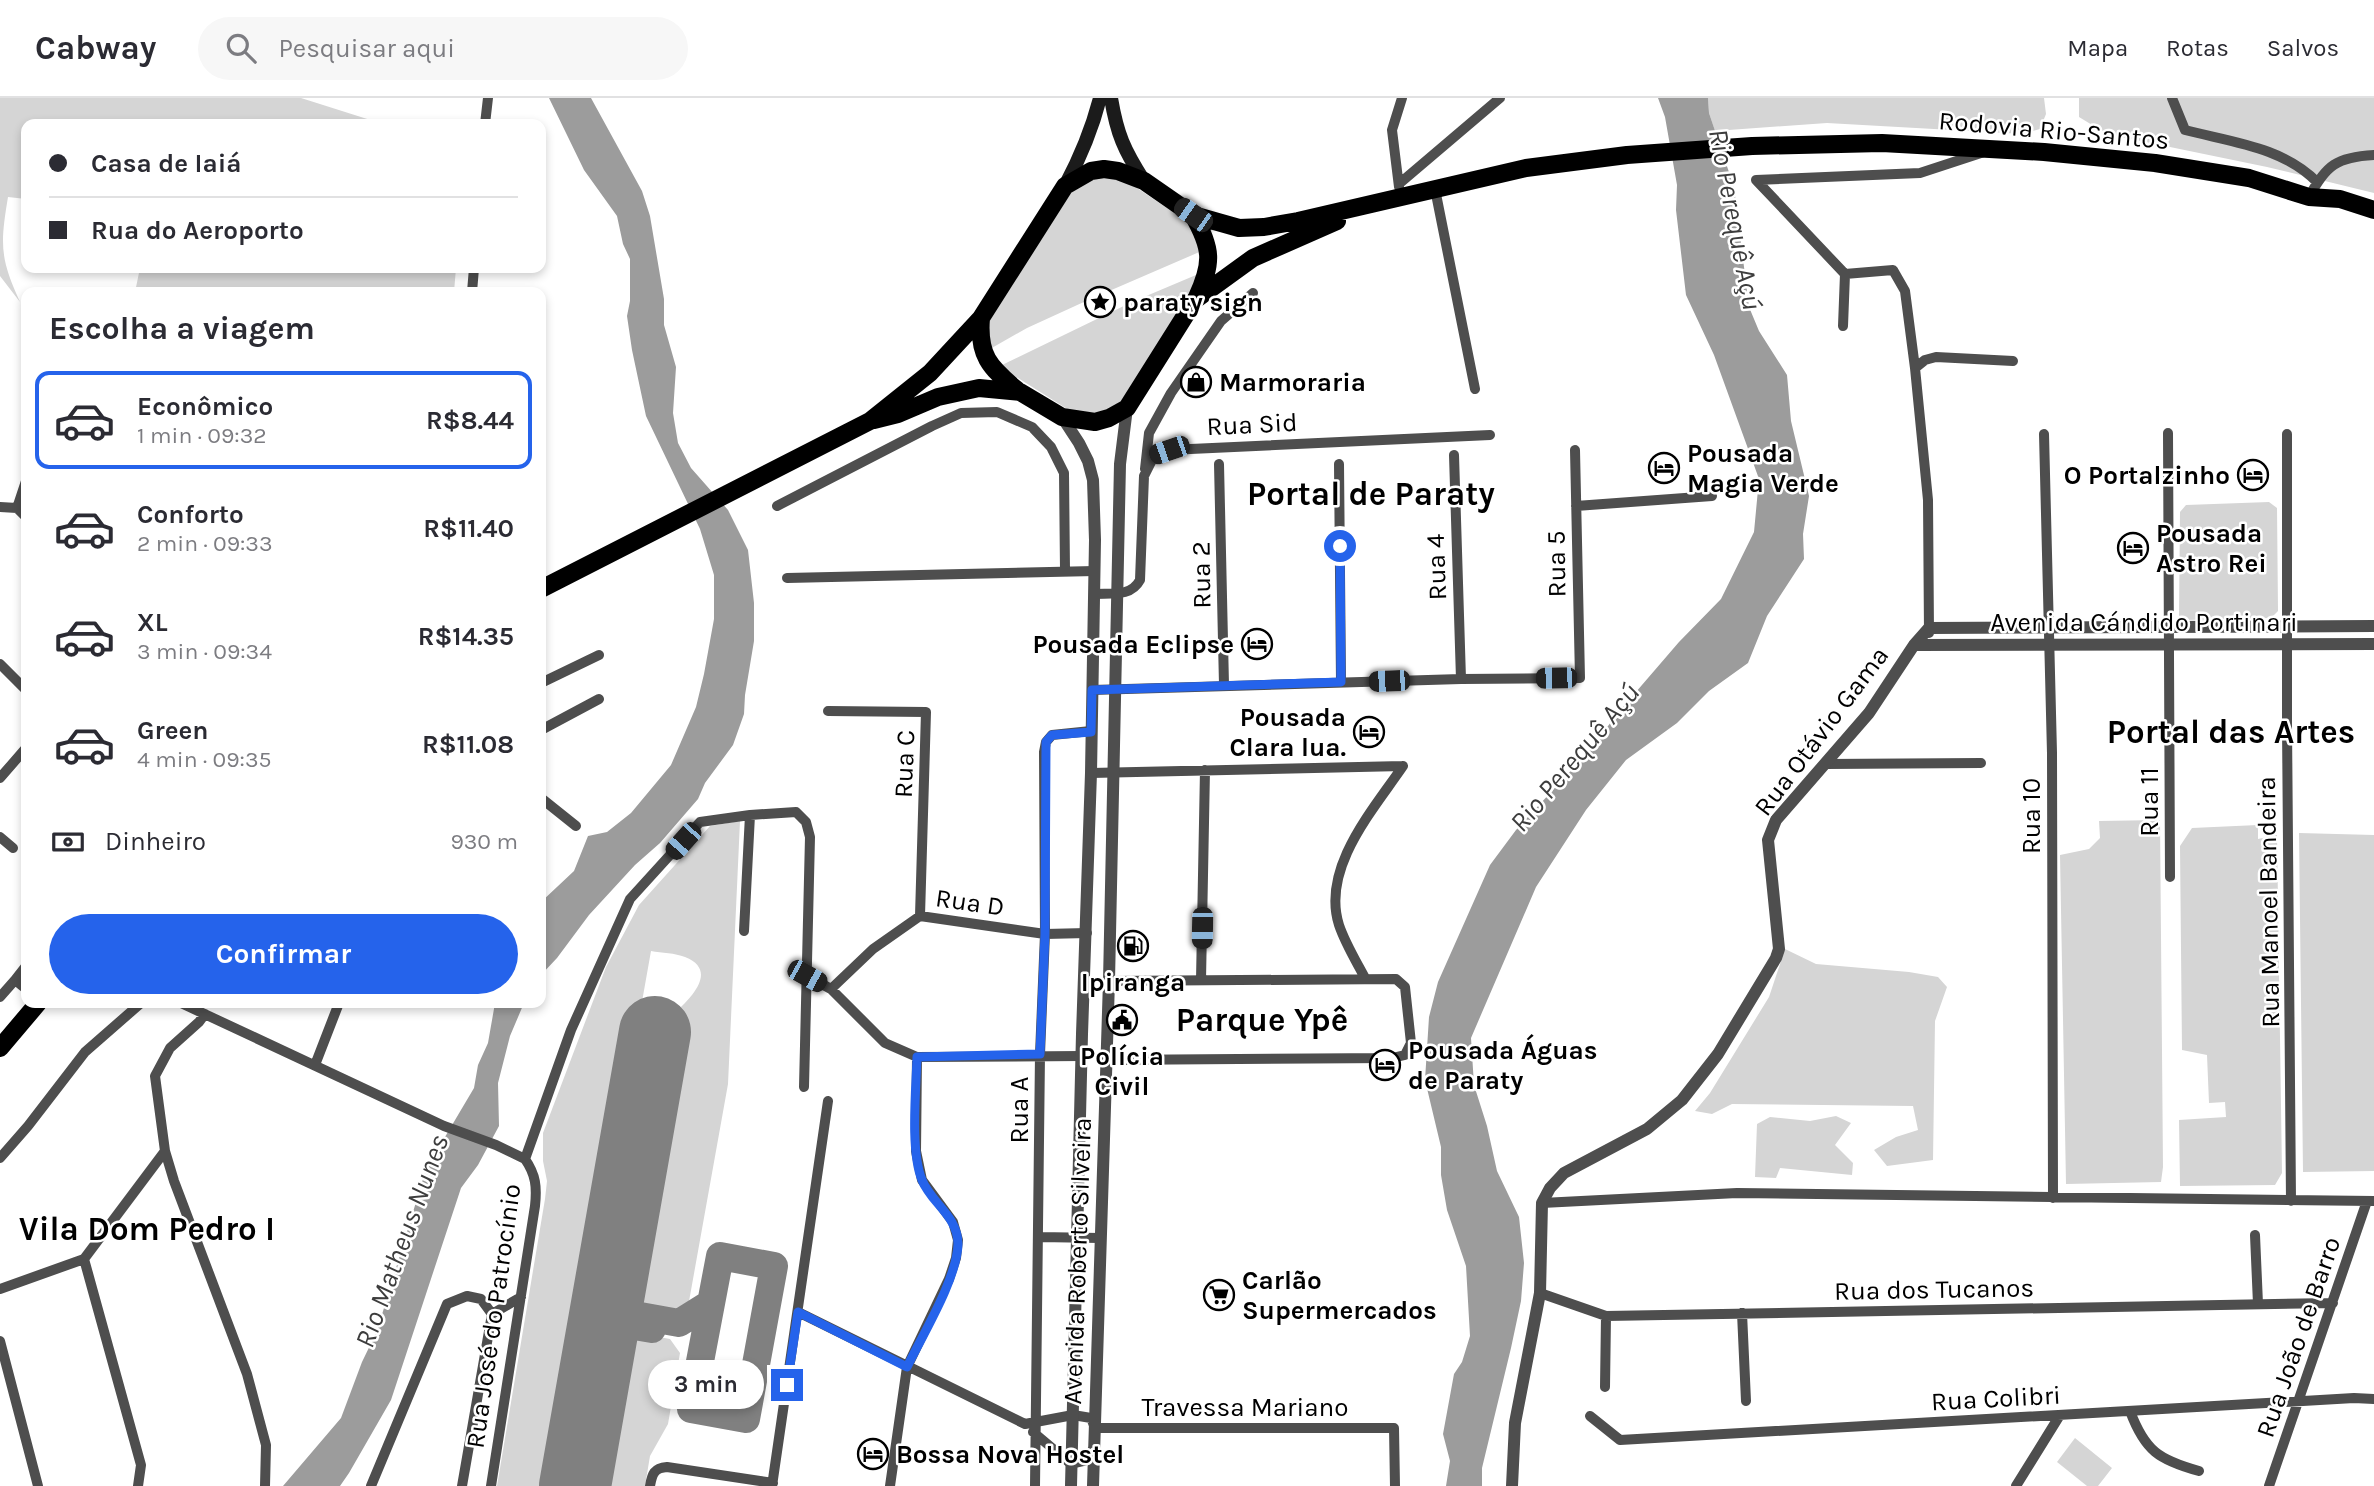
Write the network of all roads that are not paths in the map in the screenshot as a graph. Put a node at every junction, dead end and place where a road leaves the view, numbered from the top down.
1 (488, 98) edge
2 (1100, 98) edge
3 (1111, 98) edge
4 (1402, 98) edge
5 (1500, 98) edge
6 (2172, 98) edge
7 (486, 119) edge
8 (1991, 149) junction
9 (2374, 155) edge
10 (1143, 181) junction
11 (1065, 186) junction
12 (1435, 189) junction
13 (2313, 190) junction
14 (1397, 193) junction
15 (2374, 210) edge
16 (1193, 215) junction
17 (1845, 274) junction
18 (1253, 293) dead end
19 (1195, 300) junction
20 (981, 317) junction
21 (1843, 326) dead end
22 (2013, 361) dead end
23 (1915, 368) junction
24 (1475, 389) dead end
25 (1020, 392) junction
26 (1127, 408) junction
27 (1062, 417) junction
28 (870, 421) junction
29 (2168, 433) dead end
30 (2045, 434) dead end
31 (2287, 434) dead end
32 (1490, 435) dead end
33 (1575, 450) dead end
34 (1454, 454) dead end
35 (1219, 464) dead end
36 (1339, 464) dead end
37 (1144, 476) junction
38 (21, 496) edge
39 (1712, 496) dead end
40 (778, 506) dead end
41 (1576, 506) junction
42 (0, 507) edge
43 (17, 508) junction
44 (21, 512) edge
45 (1065, 570) junction
46 (1095, 571) junction
47 (787, 578) dead end
48 (546, 586) edge
49 (1094, 593) junction
50 (1117, 593) junction
51 (2288, 626) junction
52 (2374, 626) edge
53 (1929, 628) junction
54 (2050, 628) junction
55 (2170, 628) junction
56 (2288, 644) junction
57 (2374, 644) edge
58 (1914, 646) junction
59 (1928, 646) junction
60 (2170, 646) junction
61 (2049, 647) junction
62 (599, 655) dead end
63 (0, 664) edge
64 (1461, 679) junction
65 (546, 681) edge
66 (1341, 682) junction
67 (21, 685) edge
68 (1224, 685) junction
69 (1115, 689) junction
70 (1092, 690) junction
71 (599, 699) dead end
72 (828, 711) dead end
73 (546, 727) edge
74 (1091, 732) junction
75 (21, 754) edge
76 (1981, 763) dead end
77 (1826, 764) junction
78 (1205, 770) junction
79 (1113, 772) junction
80 (1091, 773) junction
81 (0, 778) edge
82 (546, 802) edge
83 (750, 814) junction
84 (576, 827) dead end
85 (0, 837) edge
86 (13, 848) dead end
87 (2170, 877) dead end
88 (920, 916) junction
89 (744, 931) dead end
90 (1087, 933) junction
91 (1045, 934) junction
92 (21, 972) edge
93 (807, 976) junction
94 (1365, 978) junction
95 (15, 980) junction
96 (1201, 980) junction
97 (1109, 981) junction
98 (21, 985) edge
99 (831, 989) junction
100 (0, 997) edge
101 (34, 1008) edge
102 (135, 1008) edge
103 (192, 1008) edge
104 (337, 1008) edge
105 (205, 1014) junction
106 (0, 1048) edge
107 (1040, 1054) junction
108 (1082, 1056) junction
109 (917, 1057) junction
110 (1105, 1060) junction
111 (315, 1065) junction
112 (1105, 1082) junction
113 (1081, 1086) junction
114 (804, 1087) dead end
115 (828, 1101) dead end
116 (164, 1151) junction
117 (0, 1158) edge
118 (525, 1159) junction
119 (2053, 1198) junction
120 (2291, 1200) junction
121 (2370, 1201) edge
122 (1542, 1203) junction
123 (2255, 1235) dead end
124 (1039, 1237) junction
125 (1078, 1238) junction
126 (1100, 1238) junction
127 (84, 1259) junction
128 (0, 1289) edge
129 (1540, 1293) junction
130 (521, 1297) junction
131 (2333, 1303) junction
132 (2258, 1304) junction
133 (798, 1312) junction
134 (1742, 1313) junction
135 (492, 1314) junction
136 (1606, 1317) junction
137 (0, 1341) edge
138 (907, 1367) junction
139 (1605, 1387) dead end
140 (2374, 1399) edge
141 (1746, 1401) dead end
142 (2299, 1401) junction
143 (2130, 1411) junction
144 (1073, 1415) junction
145 (2060, 1415) junction
146 (1590, 1416) dead end
147 (1032, 1427) junction
148 (1095, 1428) junction
149 (1094, 1448) junction
150 (1072, 1464) junction
151 (2199, 1471) dead end
152 (651, 1481) edge
153 (772, 1485) edge
154 (38, 1486) edge
155 (138, 1486) edge
156 (265, 1486) edge
157 (372, 1486) edge
158 (462, 1486) edge
159 (491, 1486) edge
160 (890, 1486) edge
161 (1035, 1486) edge
162 (1071, 1486) edge
163 (1093, 1486) edge
164 (1395, 1486) edge
165 (1512, 1486) edge
166 (2016, 1486) edge
167 (2269, 1486) edge

1 - 7 street
2 - 11 main road
3 - 10 main road
4 - 14 street
5 - 14 street
6 - 13 street
8 - 12 highway, Rodovia Rio-Santos
8 - 13 highway, Rodovia Rio-Santos
8 - 17 street
9 - 13 street
10 - 11 highway
10 - 16 highway
11 - 20 highway
12 - 14 highway, Rodovia Rio-Santos
12 - 24 street
13 - 15 highway, Rodovia Rio-Santos
14 - 16 highway
14 - 19 highway
16 - 19 highway
17 - 21 street
17 - 23 street
18 - 37 street
19 - 26 highway
20 - 25 highway
20 - 28 highway
22 - 23 street
23 - 53 street
25 - 27 highway
25 - 28 highway
26 - 27 highway
26 - 50 street, Avenida Roberto Silveira
27 - 46 street, Avenida Roberto Silveira
28 - 48 highway
29 - 55 street, Rua 11
30 - 54 street, Rua 10
31 - 51 street, Rua Manoel Bandeira
32 - 37 street, Rua Sid
33 - 41 street, Rua 5
34 - 64 street, Rua 4
35 - 68 street, Rua 2
36 - 66 street
37 - 50 street
38 - 43 street
39 - 41 street
40 - 45 street
41 - 64 street, Rua 5
42 - 43 street
43 - 44 street
45 - 46 street
45 - 47 street
46 - 49 street, Avenida Roberto Silveira
49 - 50 street
49 - 70 street, Avenida Roberto Silveira
50 - 69 street, Avenida Roberto Silveira
51 - 52 street
51 - 55 street
51 - 56 street, Rua Manoel Bandeira
53 - 54 street
53 - 58 street, Rua Otávio Gama
53 - 59 street
54 - 55 street
54 - 61 street, Rua 10
55 - 60 street, Rua 11
56 - 57 street, Avenida Cándido Portinari
56 - 60 street, Avenida Cándido Portinari
56 - 120 street, Rua Manoel Bandeira
58 - 59 street, Avenida Cándido Portinari
58 - 77 street, Rua Otávio Gama
59 - 61 street, Avenida Cándido Portinari
60 - 61 street, Avenida Cándido Portinari
60 - 87 street, Rua 11
61 - 119 street, Rua 10
62 - 65 street
63 - 67 street
64 - 66 street
66 - 68 street
68 - 69 street
69 - 70 street
69 - 79 street, Avenida Roberto Silveira
70 - 74 street, Avenida Roberto Silveira
71 - 73 street
72 - 88 street, Rua C
74 - 80 street, Avenida Roberto Silveira
74 - 91 street, Rua A
75 - 81 street
76 - 77 street
77 - 122 street, Rua Otávio Gama
78 - 79 street
78 - 94 street
78 - 96 street
79 - 80 street
79 - 97 street, Avenida Roberto Silveira
80 - 90 street, Avenida Roberto Silveira
82 - 84 street
83 - 89 street
83 - 93 street, Rua José do Patrocínio
83 - 118 street, Rua José do Patrocínio
85 - 86 street
88 - 91 street, Rua D
88 - 99 street, Rua D
90 - 91 street, Rua D
90 - 108 street, Avenida Roberto Silveira
91 - 107 street, Rua A
92 - 95 street
93 - 99 street
93 - 114 street, Rua José do Patrocínio
94 - 96 street
94 - 110 street
95 - 98 street
95 - 100 street
96 - 97 street
97 - 110 street, Avenida Roberto Silveira
99 - 109 street
101 - 106 highway
102 - 117 street
103 - 105 street
104 - 111 street
105 - 111 street
105 - 116 street
107 - 108 street
107 - 109 street
107 - 124 street, Rua A
108 - 110 street
108 - 113 street, Avenida Roberto Silveira
109 - 138 street
110 - 112 street, Avenida Roberto Silveira
111 - 118 street
112 - 113 street
112 - 126 street, Avenida Roberto Silveira
113 - 125 street, Avenida Roberto Silveira
115 - 133 street
116 - 127 street
116 - 156 street
118 - 130 street, Rua José do Patrocínio
119 - 120 street
119 - 122 street
120 - 121 street
121 - 131 street, Rua João de Barro
122 - 129 street
123 - 132 street
124 - 125 street
124 - 147 street, Rua A
125 - 126 street
125 - 144 street, Avenida Roberto Silveira
126 - 148 street, Avenida Roberto Silveira
127 - 128 street
127 - 155 street
129 - 136 street, Rua dos Tucanos
129 - 165 street
130 - 135 street
130 - 159 street, Rua José do Patrocínio
131 - 132 street, Rua dos Tucanos
131 - 142 street, Rua João de Barro
132 - 134 street, Rua dos Tucanos
133 - 138 street
133 - 153 street
134 - 136 street, Rua dos Tucanos
134 - 141 street
135 - 157 street
135 - 158 street
136 - 139 street
137 - 154 street
138 - 147 street
138 - 160 street
140 - 142 street, Rua Colibri
142 - 143 street, Rua Colibri
142 - 167 street, Rua João de Barro
143 - 145 street, Rua Colibri
143 - 151 street
144 - 147 street
144 - 148 street
144 - 150 street, Avenida Roberto Silveira
145 - 146 street, Rua Colibri
145 - 166 street
147 - 150 street
147 - 161 street, Rua A
148 - 149 street, Avenida Roberto Silveira
148 - 164 street, Travessa Mariano
149 - 150 street
149 - 163 street, Avenida Roberto Silveira
150 - 162 street, Avenida Roberto Silveira
152 - 153 street

